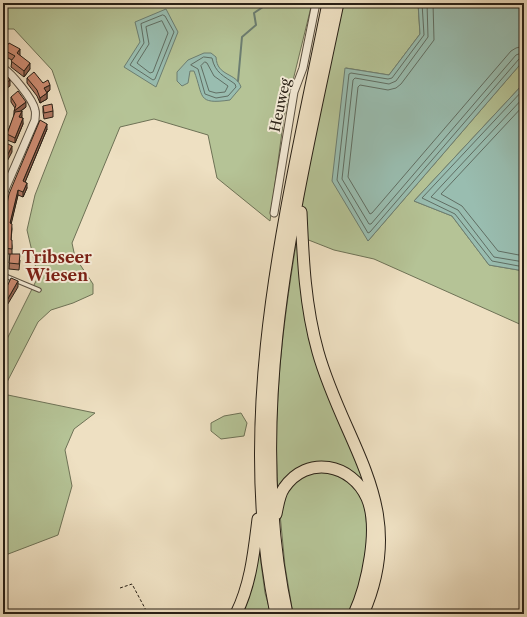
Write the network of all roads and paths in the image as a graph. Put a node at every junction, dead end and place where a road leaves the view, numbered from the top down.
1 (316, 3) edge
2 (328, 3) edge
3 (338, 3) edge
4 (328, 29) junction
5 (3, 68) edge
6 (300, 193) junction
7 (3, 194) edge
8 (274, 213) dead end
9 (3, 276) edge
10 (38, 290) dead end
11 (262, 494) junction
12 (274, 524) junction
13 (120, 588) dead end
14 (148, 614) edge
15 (236, 614) edge
16 (276, 614) edge
17 (287, 614) edge
18 (354, 614) edge
19 (363, 614) edge

1 - 8 street, Heuweg
2 - 4 highway
3 - 4 highway
4 - 6 highway
4 - 11 highway
5 - 7 street
6 - 12 highway
6 - 19 highway
9 - 10 lane
11 - 15 highway
11 - 16 highway
12 - 17 highway
12 - 18 highway
13 - 14 path

